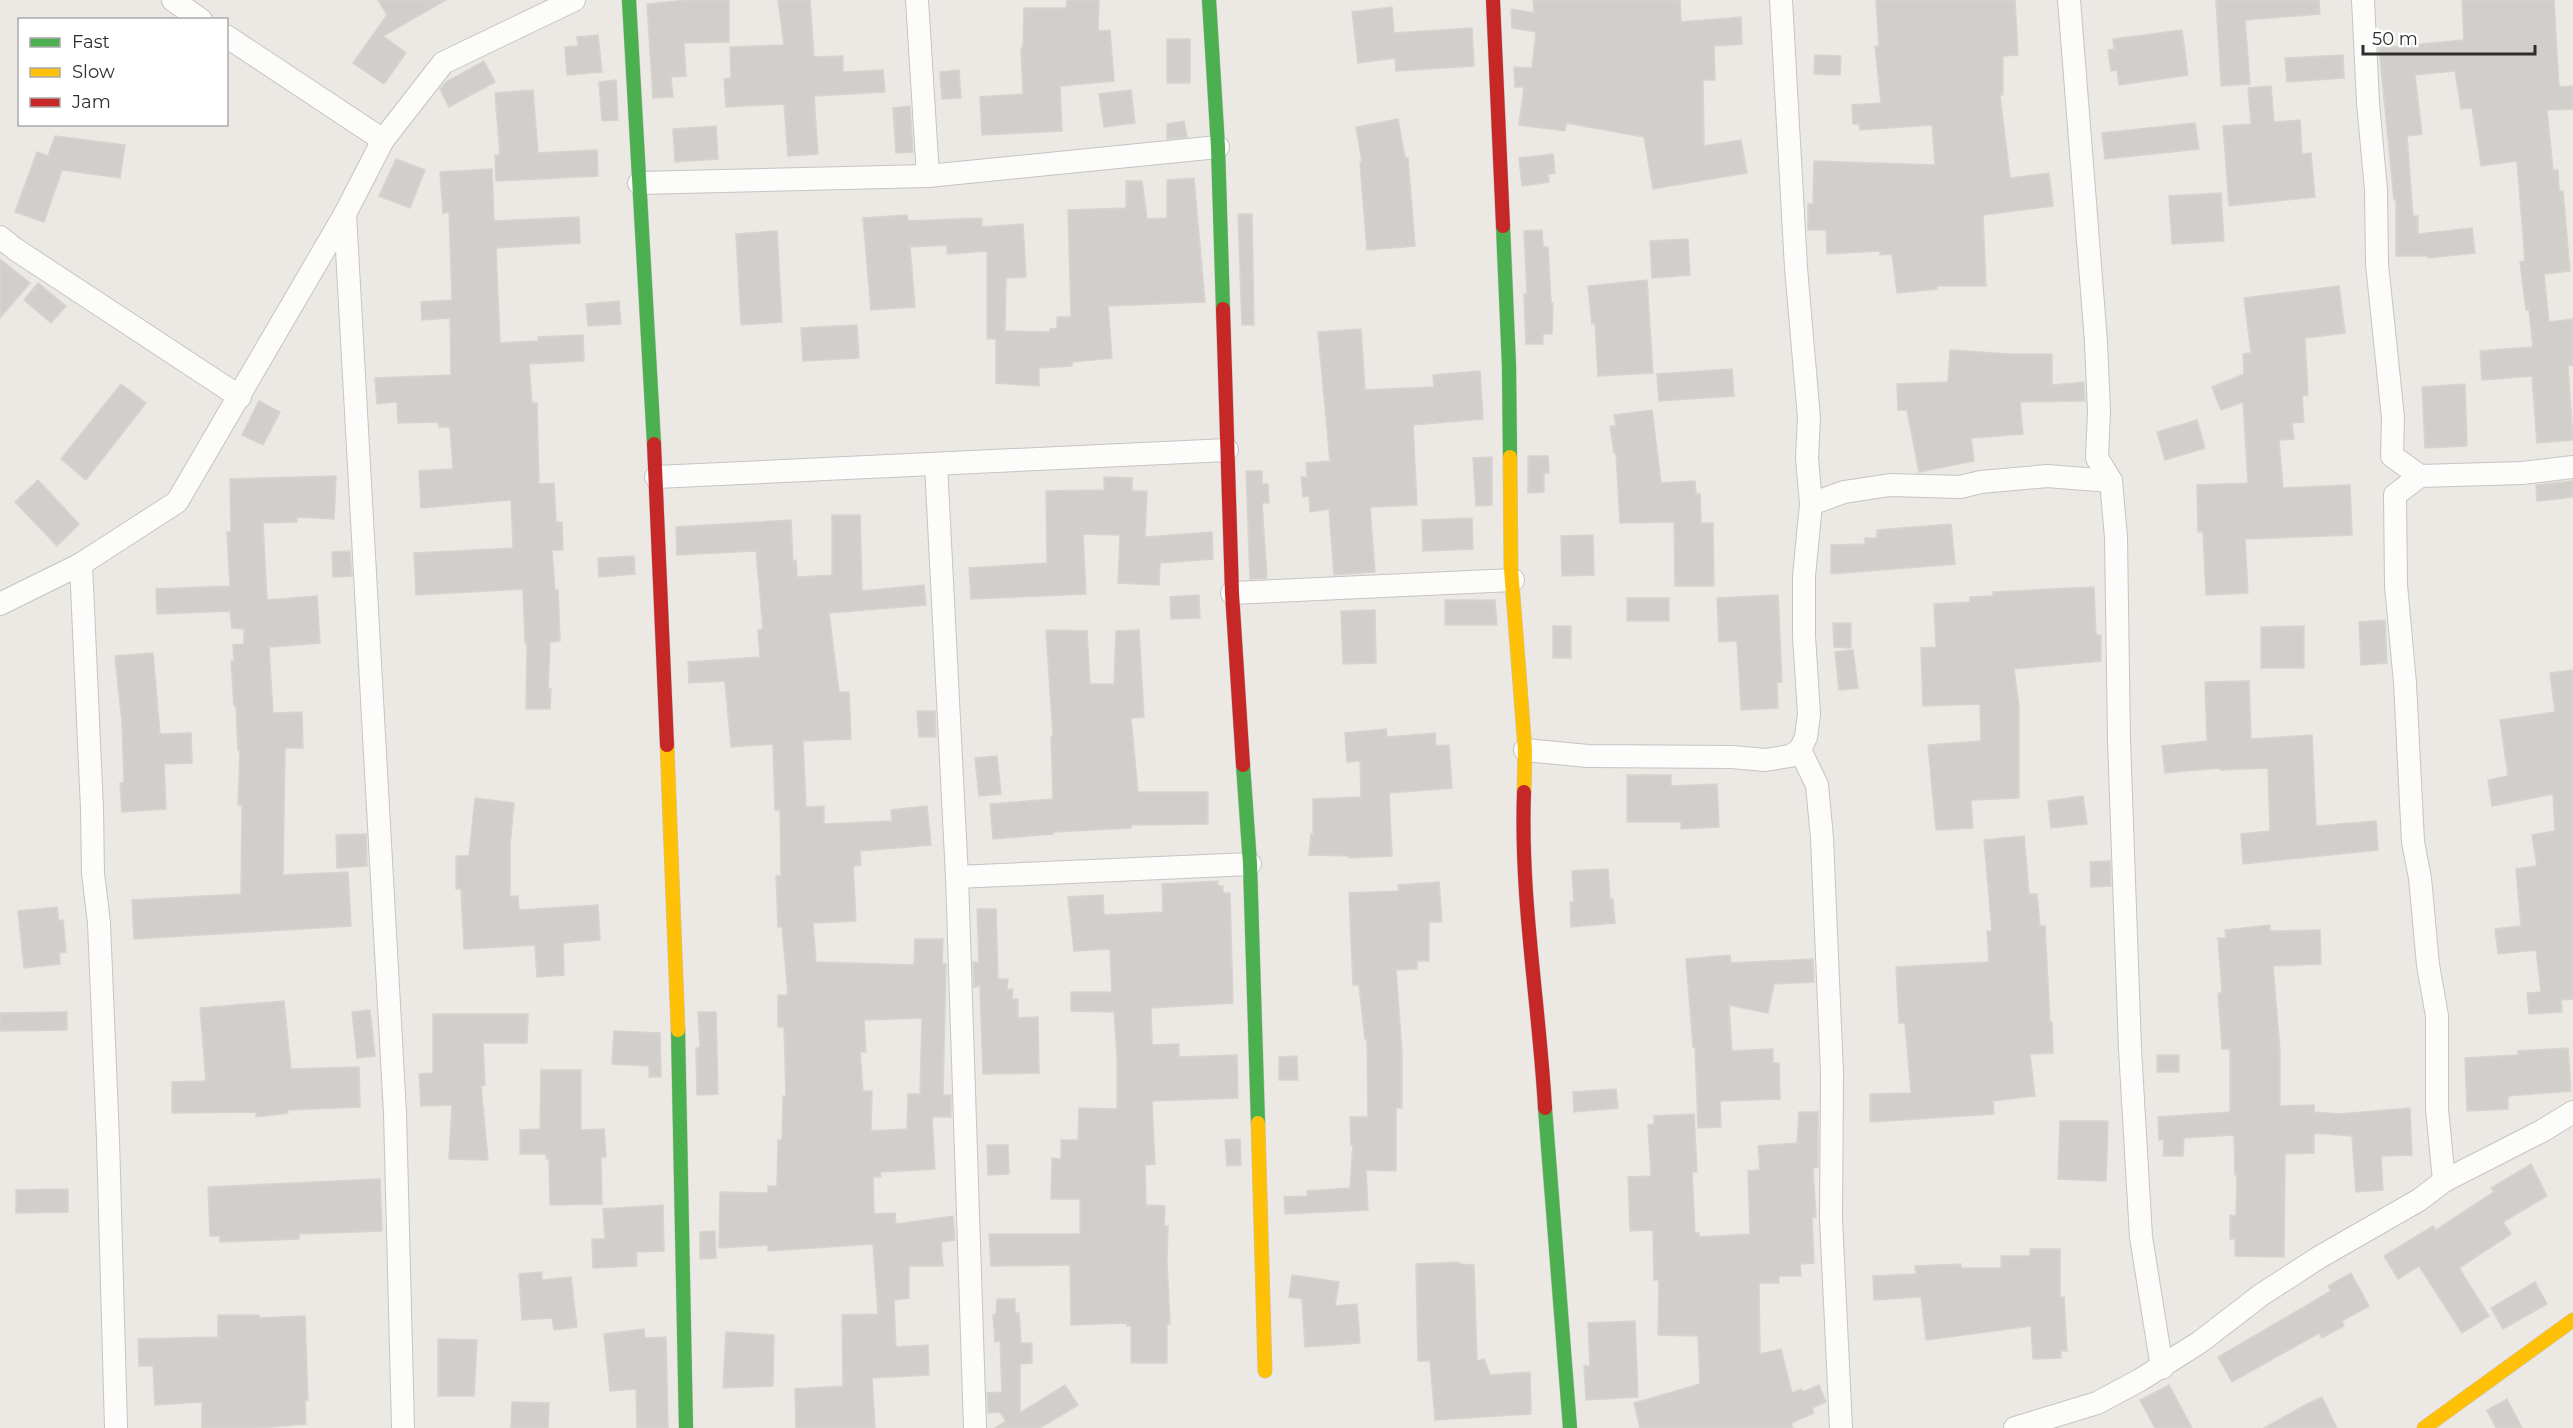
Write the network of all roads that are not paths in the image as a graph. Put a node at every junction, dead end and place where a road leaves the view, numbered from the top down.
1 (173, 0) edge
2 (574, 0) edge
3 (629, 0) edge
4 (917, 0) edge
5 (1209, 0) edge
6 (1492, 0) edge
7 (1781, 0) edge
8 (2069, 0) edge
9 (2363, 0) edge
10 (198, 18) edge
11 (228, 37) edge
12 (382, 140) junction
13 (1218, 147) junction
14 (928, 176) junction
15 (639, 183) junction
16 (345, 214) junction
17 (0, 237) edge
18 (240, 397) junction
19 (1227, 450) junction
20 (2392, 456) junction
21 (936, 464) junction
22 (2573, 467) edge
23 (2420, 476) junction
24 (656, 477) junction
25 (2111, 481) junction
26 (2395, 495) junction
27 (1811, 504) junction
28 (81, 564) junction
29 (1513, 579) junction
30 (1232, 593) junction
31 (0, 604) edge
32 (1525, 750) junction
33 (1800, 750) junction
34 (1250, 864) junction
35 (957, 877) junction
36 (2573, 1112) edge
37 (2444, 1181) junction
38 (2573, 1320) edge
39 (2162, 1368) junction
40 (1265, 1371) dead end
41 (116, 1428) edge
42 (403, 1428) edge
43 (686, 1428) edge
44 (975, 1428) edge
45 (1570, 1428) edge
46 (1841, 1428) edge
47 (2015, 1428) edge
48 (2424, 1428) edge

1 - 10 street
2 - 12 street
3 - 15 street
4 - 14 street
5 - 13 street
6 - 29 street
7 - 27 street
8 - 25 street
9 - 20 street
11 - 12 street
12 - 16 street
13 - 14 street
13 - 19 street
14 - 15 street
15 - 24 street
16 - 18 street
16 - 42 street
17 - 18 street
18 - 28 street
19 - 21 street
19 - 30 street
20 - 23 street
20 - 26 street
21 - 24 street
21 - 35 street
22 - 23 street
23 - 26 street
24 - 43 street
25 - 27 street
25 - 39 street
26 - 37 street
27 - 33 street
28 - 31 street
28 - 41 street
29 - 30 street
29 - 32 street
30 - 34 street
32 - 33 street
32 - 45 street
33 - 46 street
34 - 35 street
34 - 40 street
35 - 44 street
36 - 37 street
37 - 39 street
38 - 48 street
39 - 47 street

